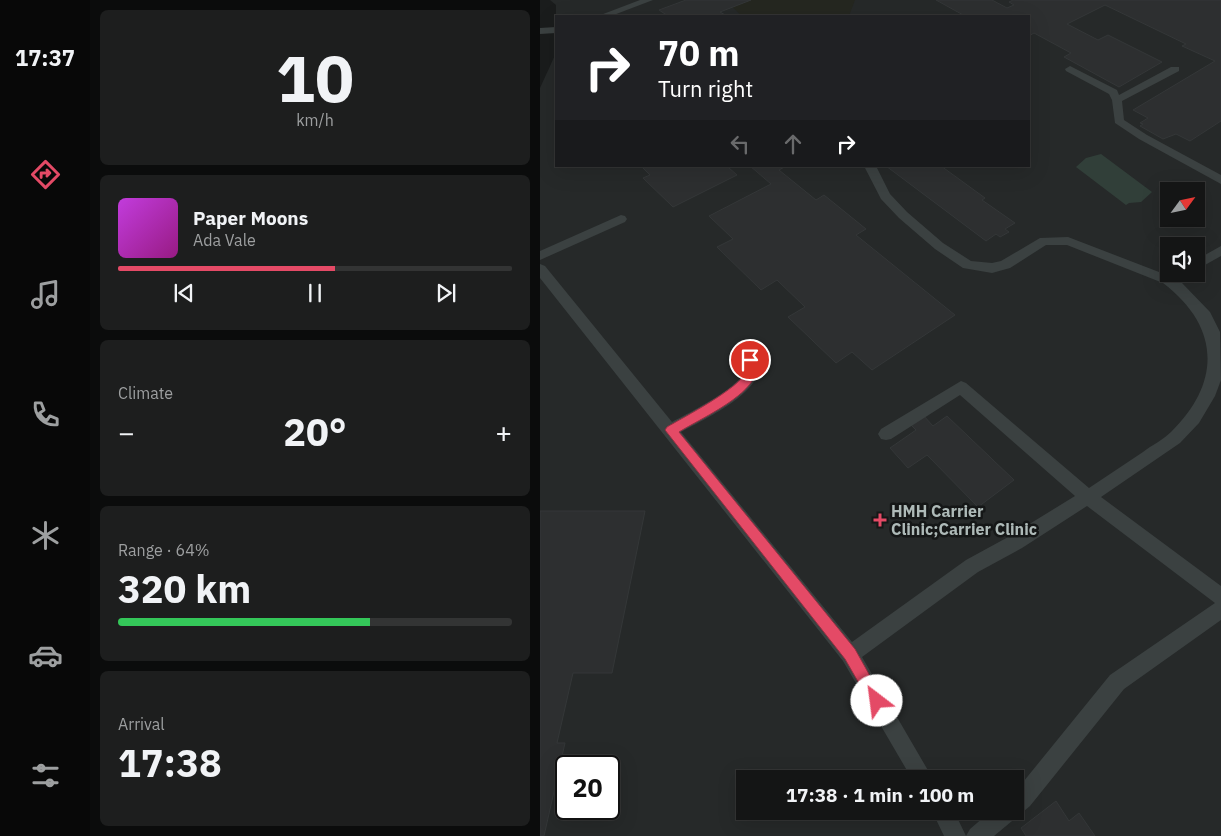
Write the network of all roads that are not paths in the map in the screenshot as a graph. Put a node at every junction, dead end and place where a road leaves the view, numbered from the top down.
1 (649, 0) edge
2 (606, 15) edge
3 (555, 30) edge
4 (540, 31) edge
5 (1070, 69) dead end
6 (1174, 69) dead end
7 (1116, 100) junction
8 (870, 167) edge
9 (1221, 180) edge
10 (621, 219) dead end
11 (1221, 250) edge
12 (540, 256) edge
13 (1205, 260) edge
14 (540, 269) edge
15 (1172, 283) joint
16 (742, 346) dead end
17 (1219, 351) edge
18 (671, 430) junction
19 (886, 434) dead end
20 (1088, 497) junction
21 (1221, 596) edge
22 (1221, 609) edge
23 (850, 654) junction
24 (918, 770) edge
25 (1024, 797) edge
26 (947, 820) edge
27 (997, 820) edge
28 (956, 836) edge
29 (977, 836) edge

1 - 2 lane
3 - 4 lane
5 - 7 lane
6 - 7 lane
7 - 9 lane
8 - 15 lane
10 - 12 lane
11 - 13 lane
14 - 18 lane
15 - 17 lane
16 - 18 lane
17 - 20 lane
18 - 23 lane
19 - 20 lane
20 - 21 lane
20 - 23 lane
22 - 25 lane
23 - 24 lane
26 - 28 lane
27 - 29 lane

